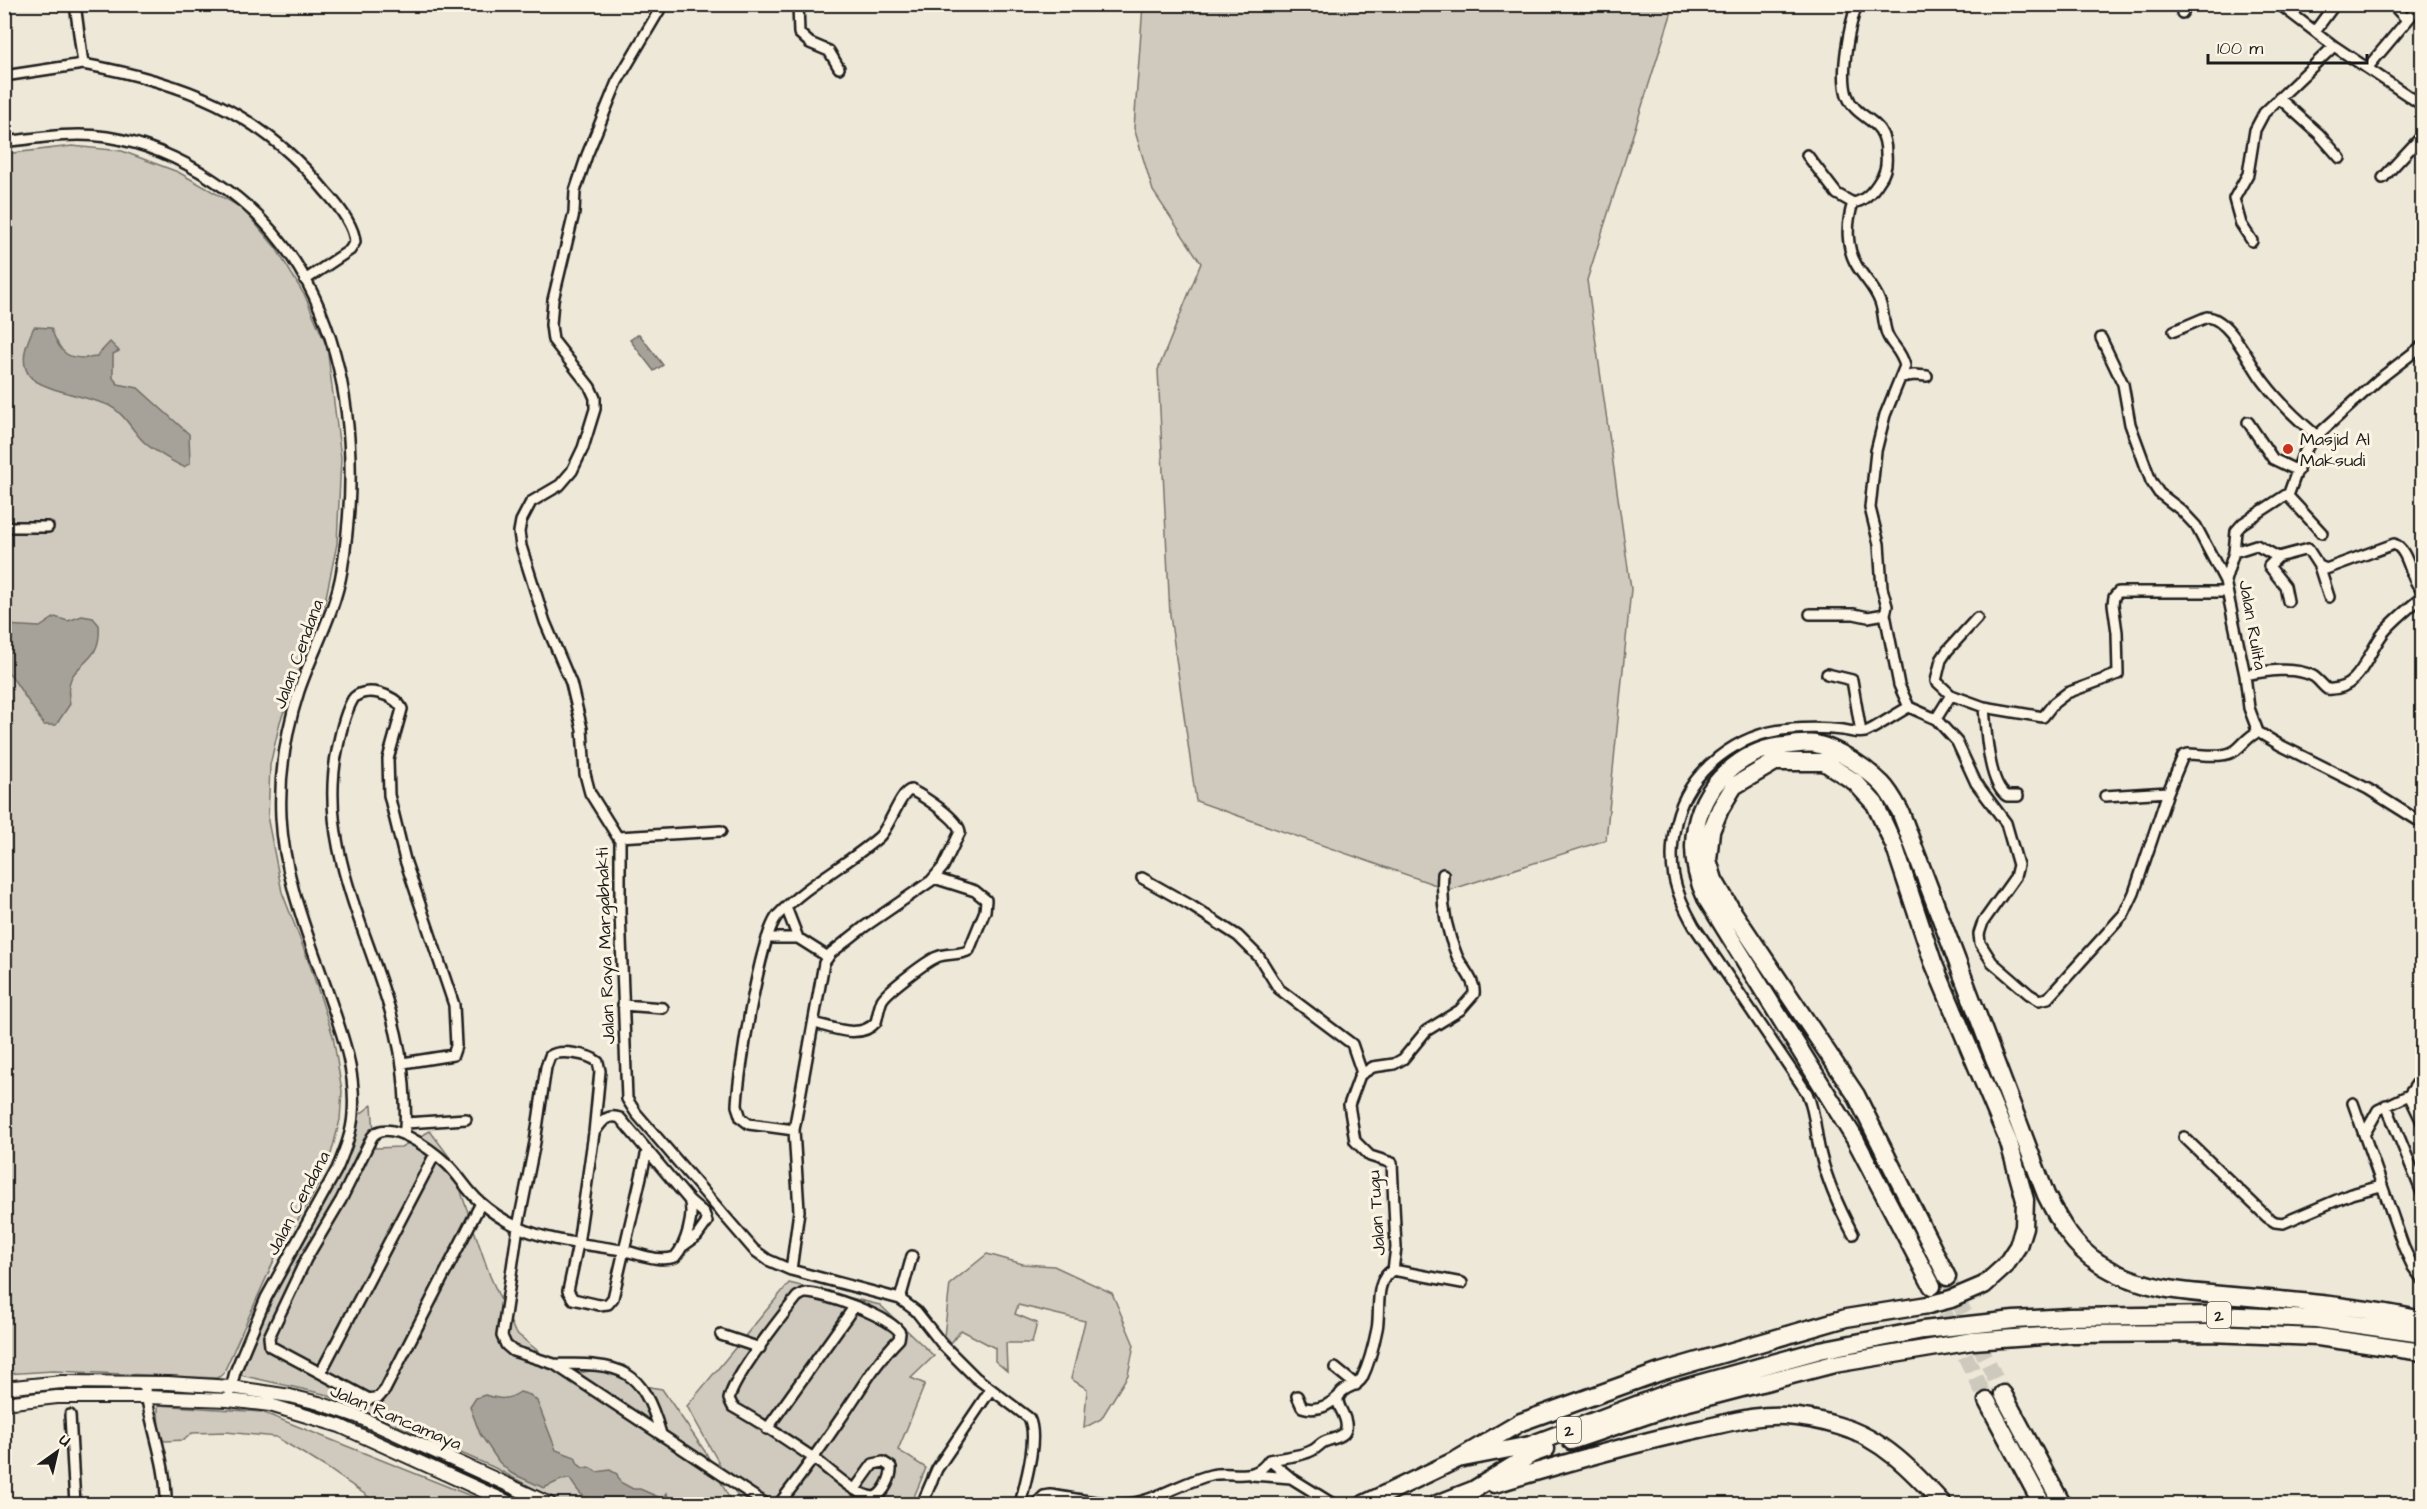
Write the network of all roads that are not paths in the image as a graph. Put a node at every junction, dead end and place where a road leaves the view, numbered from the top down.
1 (75, 4) edge
2 (663, 4) edge
3 (798, 4) edge
4 (1857, 4) edge
5 (2279, 4) edge
6 (2335, 4) edge
7 (2392, 4) edge
8 (2421, 4) edge
9 (2407, 20) junction
10 (2315, 31) junction
11 (2334, 46) junction
12 (83, 64) junction
13 (2368, 67) junction
14 (839, 68) dead end
15 (4, 75) edge
16 (2278, 98) junction
17 (2422, 105) edge
18 (2422, 136) edge
19 (4, 142) edge
20 (1808, 155) dead end
21 (2340, 158) dead end
22 (2383, 178) dead end
23 (1853, 203) junction
24 (2252, 241) dead end
25 (304, 280) junction
26 (2174, 331) dead end
27 (2101, 338) dead end
28 (2422, 346) edge
29 (1927, 376) dead end
30 (1900, 377) junction
31 (2248, 422) dead end
32 (2317, 436) junction
33 (2298, 471) junction
34 (2287, 495) junction
35 (4, 527) edge
36 (48, 527) dead end
37 (2322, 533) dead end
38 (2234, 552) junction
39 (2278, 557) junction
40 (2319, 566) junction
41 (2226, 581) junction
42 (2422, 590) edge
43 (2227, 592) junction
44 (2329, 597) dead end
45 (2422, 597) edge
46 (2288, 601) dead end
47 (1810, 614) dead end
48 (1885, 614) junction
49 (1977, 618) dead end
50 (1827, 674) dead end
51 (2245, 675) junction
52 (1951, 695) junction
53 (1908, 707) junction
54 (1984, 707) junction
55 (1936, 719) junction
56 (1861, 732) junction
57 (2258, 732) junction
58 (2168, 792) junction
59 (2018, 796) dead end
60 (2105, 796) dead end
61 (2422, 823) edge
62 (721, 831) dead end
63 (618, 837) junction
64 (1443, 874) dead end
65 (934, 878) junction
66 (1142, 878) dead end
67 (786, 907) junction
68 (766, 938) junction
69 (798, 938) junction
70 (828, 957) junction
71 (623, 1005) junction
72 (663, 1008) dead end
73 (814, 1023) junction
74 (403, 1063) junction
75 (1362, 1073) junction
76 (2422, 1076) edge
77 (2409, 1095) junction
78 (2353, 1103) dead end
79 (2386, 1105) junction
80 (466, 1119) dead end
81 (2422, 1122) edge
82 (406, 1123) junction
83 (794, 1130) junction
84 (594, 1133) junction
85 (2365, 1133) junction
86 (404, 1135) junction
87 (2184, 1137) dead end
88 (647, 1151) junction
89 (435, 1154) junction
90 (2381, 1186) junction
91 (2422, 1193) edge
92 (689, 1200) junction
93 (481, 1203) junction
94 (518, 1227) junction
95 (1853, 1234) dead end
96 (578, 1244) junction
97 (683, 1246) junction
98 (623, 1250) junction
99 (912, 1256) dead end
100 (791, 1270) junction
101 (1393, 1270) junction
102 (1947, 1277) tunnel mouth
103 (2422, 1280) edge
104 (1462, 1283) dead end
105 (1932, 1286) tunnel mouth
106 (900, 1299) junction
107 (854, 1307) junction
108 (2422, 1320) edge
109 (2422, 1334) edge
110 (721, 1335) dead end
111 (760, 1348) junction
112 (1858, 1350) junction
113 (2422, 1352) edge
114 (554, 1364) junction
115 (1335, 1368) dead end
116 (321, 1372) junction
117 (144, 1382) junction
118 (1356, 1385) junction
119 (231, 1387) junction
120 (4, 1388) edge
121 (991, 1389) junction
122 (1340, 1395) junction
123 (1297, 1396) dead end
124 (146, 1397) junction
125 (1676, 1398) junction
126 (228, 1400) junction
127 (4, 1403) edge
128 (70, 1415) dead end
129 (768, 1429) junction
130 (661, 1434) junction
131 (813, 1457) junction
132 (1458, 1459) junction
133 (1269, 1460) junction
134 (1252, 1475) junction
135 (1291, 1478) junction
136 (855, 1489) dead end
137 (1473, 1490) junction
138 (1107, 1503) edge
139 (75, 1504) edge
140 (166, 1504) edge
141 (512, 1504) edge
142 (550, 1504) edge
143 (765, 1504) edge
144 (779, 1504) edge
145 (922, 1504) edge
146 (1020, 1504) edge
147 (1036, 1504) edge
148 (1333, 1504) edge
149 (1364, 1504) edge
150 (1437, 1504) edge
151 (1943, 1504) edge
152 (2042, 1504) edge
153 (2062, 1504) edge

1 - 12 street
2 - 63 street, Jalan Raya Margabhakti
3 - 14 street
4 - 23 street
5 - 10 street
6 - 10 street
7 - 9 street
8 - 9 street
9 - 13 street
10 - 11 street
11 - 13 street
11 - 16 street
12 - 15 street
12 - 25 street
13 - 17 street
16 - 21 street
16 - 24 street
18 - 22 street
19 - 25 street, Jalan Cendana
20 - 23 street
23 - 30 street
25 - 119 street, Jalan Cendana
26 - 32 street
27 - 41 street
28 - 32 street
29 - 30 street
30 - 48 street
31 - 33 street
32 - 33 street
33 - 34 street
34 - 37 street
34 - 38 street, Jalan Rulita
35 - 36 street
38 - 39 street
38 - 41 street, Jalan Rulita
39 - 40 street
39 - 46 street
40 - 42 street
40 - 44 street
41 - 43 street, Jalan Rulita
43 - 51 street, Jalan Rulita
43 - 54 street
45 - 51 street
47 - 48 street
48 - 53 street
49 - 52 street
50 - 56 street
51 - 57 street, Jalan Rulita
52 - 54 street
52 - 55 street
53 - 55 street
53 - 56 street
54 - 59 street
55 - 58 street
56 - 95 street
57 - 58 street
57 - 61 street
58 - 60 street
62 - 63 street
63 - 71 street, Jalan Raya Margabhakti
64 - 75 street
65 - 67 street
65 - 70 street
65 - 73 street
66 - 75 street
67 - 68 street
67 - 69 street
68 - 69 street
68 - 83 street
69 - 70 street
70 - 73 street
71 - 72 street
71 - 100 street, Jalan Raya Margabhakti
73 - 83 street
74 - 74 street
74 - 82 street
75 - 101 street, Jalan Tugu
76 - 77 street
77 - 79 street
77 - 81 street
78 - 85 street
79 - 85 street
79 - 91 street
80 - 82 street
82 - 86 street
83 - 100 street
84 - 88 street
84 - 94 street
84 - 96 street
85 - 90 street
86 - 89 street
86 - 116 street
87 - 90 street
88 - 92 street
88 - 98 street
89 - 93 street
89 - 116 street
90 - 103 street
92 - 97 street
92 - 97 street
93 - 94 street
93 - 116 street
94 - 96 street
94 - 114 street
96 - 98 street
96 - 98 street
97 - 98 street
99 - 106 street
100 - 106 street, Jalan Raya Margabhakti
101 - 104 street
101 - 118 street, Jalan Tugu
102 - 132 highway
105 - 108 highway
106 - 121 street
107 - 111 street
107 - 129 street
107 - 131 street
109 - 112 highway, 2
110 - 111 street
111 - 129 street
112 - 113 highway, 2
112 - 125 highway, 2
114 - 130 street
114 - 130 street
115 - 118 street
117 - 119 street, Jalan Rancamaya
117 - 120 street, Jalan Rancamaya
117 - 124 street
118 - 122 street
119 - 126 street, Jalan Cendana
119 - 142 street, Jalan Rancamaya
121 - 145 street
121 - 146 street
122 - 123 street
122 - 133 street
124 - 126 street, Jalan Rancamaya
124 - 127 street, Jalan Rancamaya
124 - 140 street
125 - 132 highway, 2
125 - 137 highway, 2
126 - 141 street, Jalan Rancamaya
128 - 139 street
129 - 131 street
130 - 143 street
131 - 136 street
131 - 144 street
132 - 149 highway, 2
133 - 134 street
133 - 135 street
134 - 135 street
134 - 138 street
135 - 148 street
137 - 150 highway, 2
137 - 151 highway
138 - 147 street
152 - 153 highway

